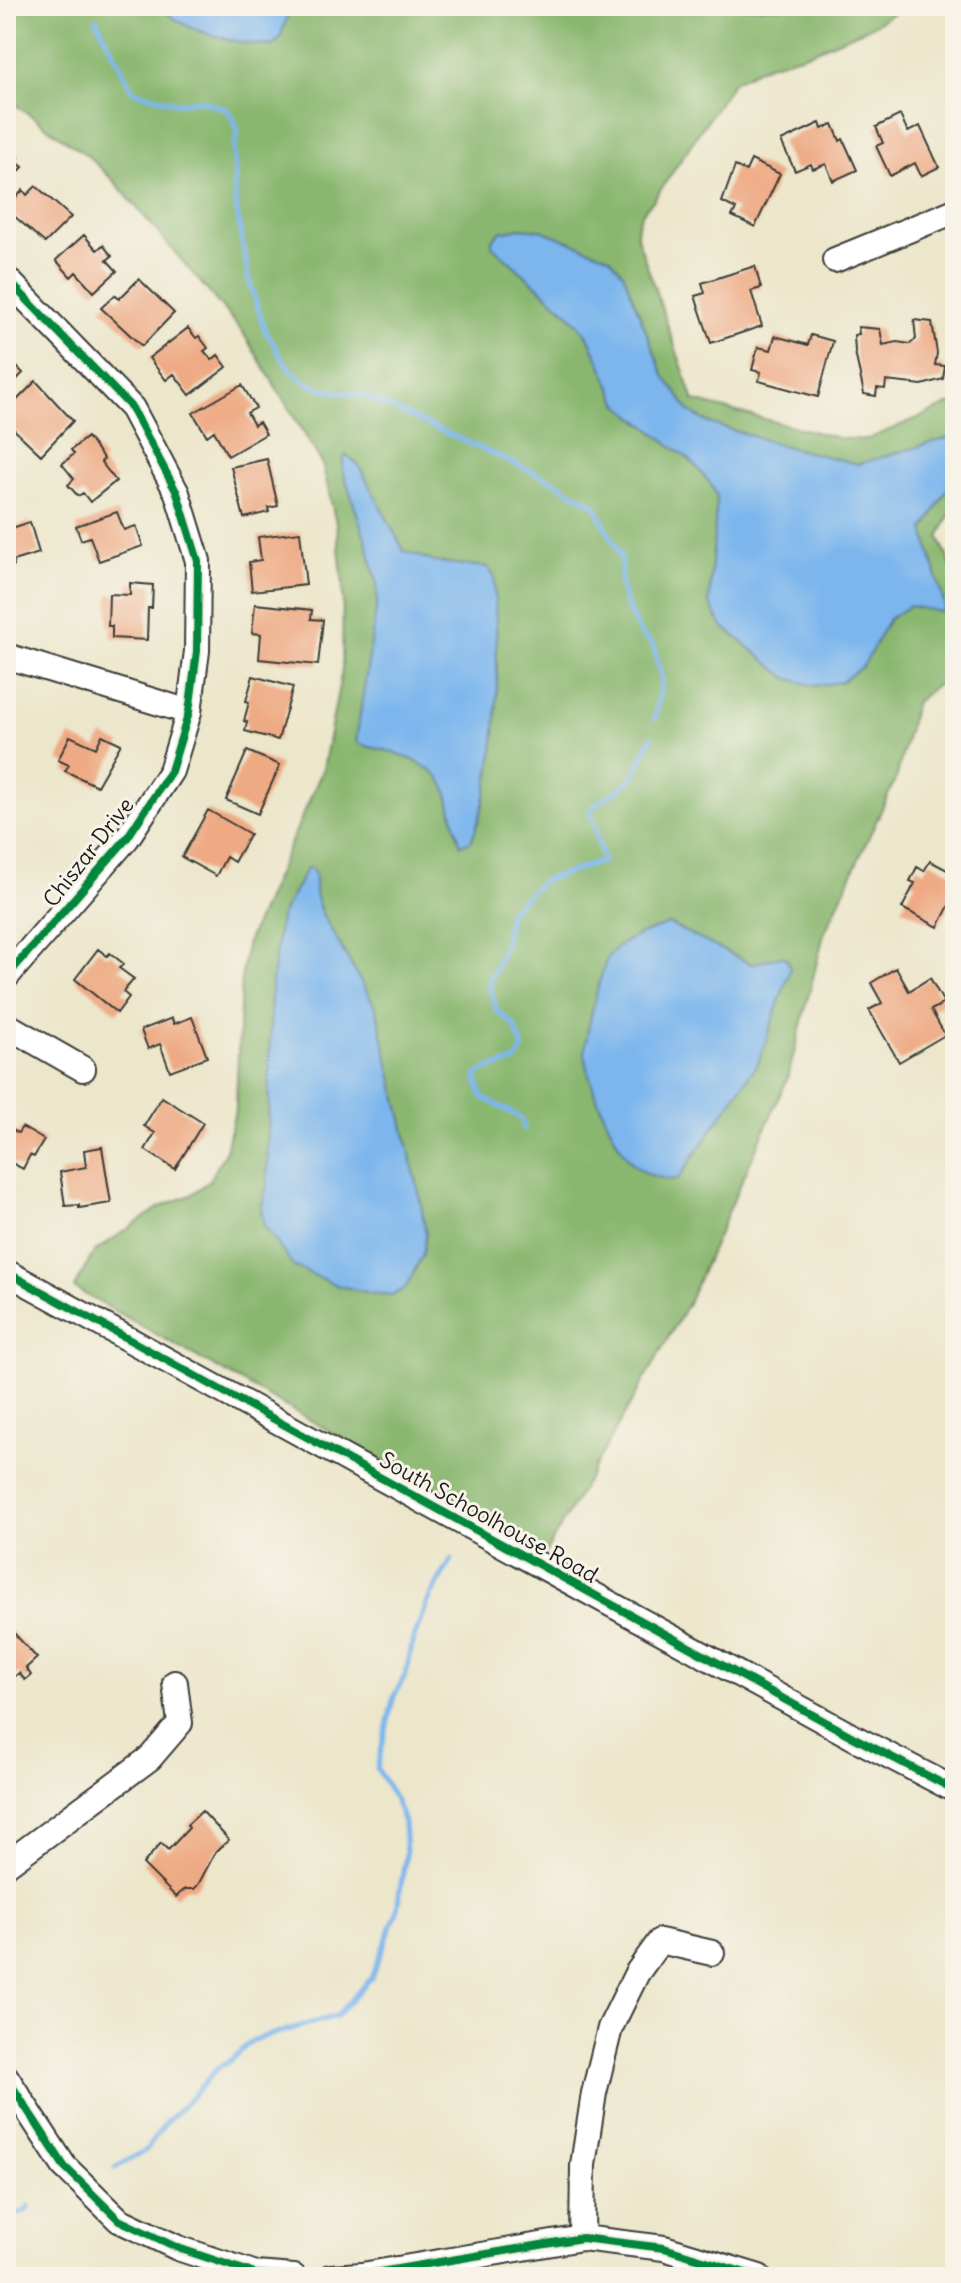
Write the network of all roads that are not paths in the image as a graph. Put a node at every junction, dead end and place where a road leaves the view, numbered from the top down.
1 (955, 211) edge
2 (835, 260) dead end
3 (6, 278) edge
4 (6, 656) edge
5 (189, 712) junction
6 (6, 977) edge
7 (6, 1025) edge
8 (83, 1069) dead end
9 (6, 1272) edge
10 (175, 1683) dead end
11 (955, 1790) edge
12 (6, 1865) edge
13 (712, 1953) dead end
14 (6, 2077) edge
15 (582, 2238) junction
16 (255, 2276) edge
17 (294, 2277) edge
18 (330, 2277) edge
19 (759, 2277) edge

1 - 2 street
3 - 5 street, Chiszar Drive
4 - 5 street
5 - 6 street, Chiszar Drive
7 - 8 street
9 - 11 street, South Schoolhouse Road
10 - 12 street
13 - 15 street
14 - 16 street
15 - 18 street
15 - 19 street
16 - 17 street

